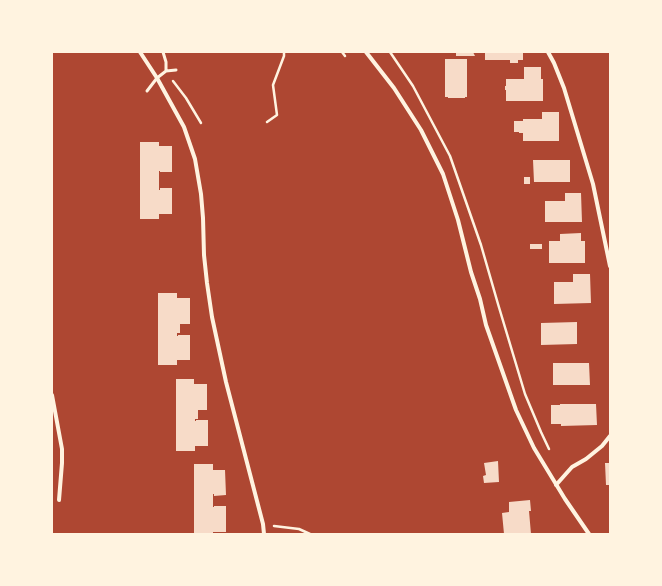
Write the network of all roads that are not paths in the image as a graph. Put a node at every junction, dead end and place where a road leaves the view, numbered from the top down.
1 (140, 52) edge
2 (163, 52) edge
3 (366, 52) edge
4 (548, 52) edge
5 (176, 70) dead end
6 (166, 72) junction
7 (157, 78) junction
8 (147, 91) dead end
9 (610, 266) edge
10 (52, 396) edge
11 (610, 436) edge
12 (556, 485) junction
13 (59, 500) dead end
14 (264, 534) edge
15 (589, 534) edge

1 - 7 street
2 - 6 lane
3 - 12 street
4 - 9 street
5 - 6 lane
6 - 7 lane
7 - 8 lane
7 - 14 street
10 - 13 street
11 - 12 street
12 - 15 street

